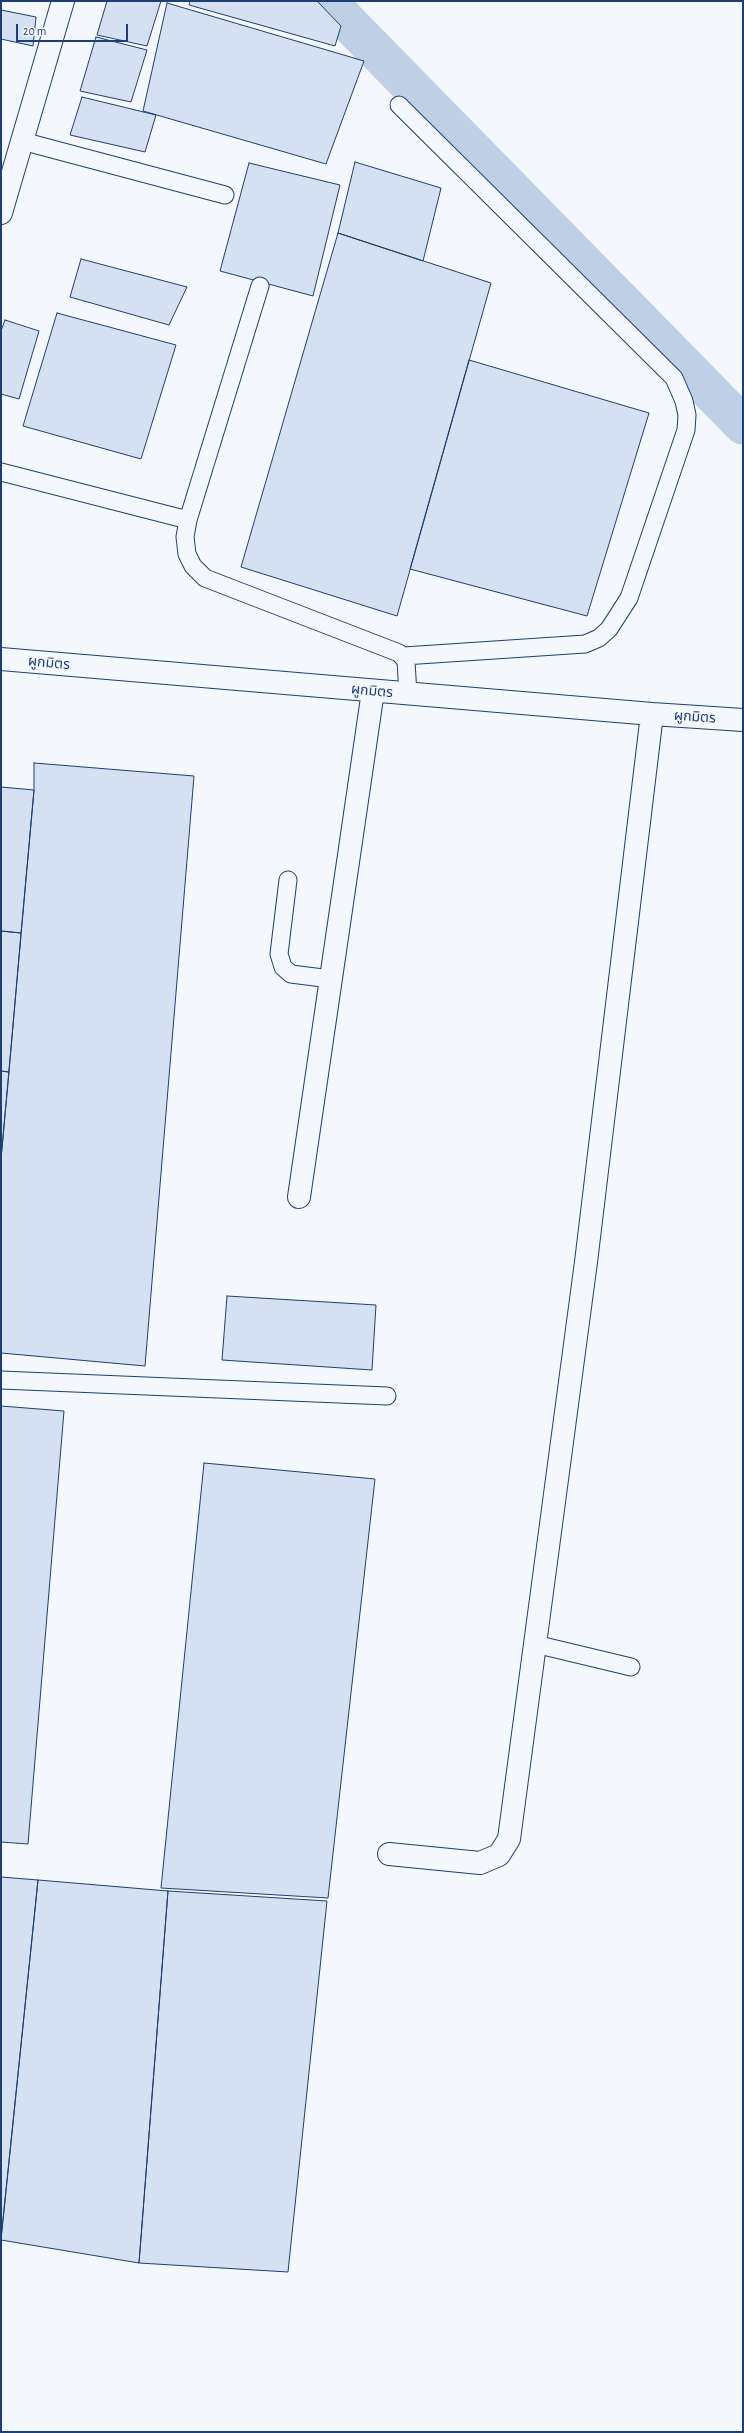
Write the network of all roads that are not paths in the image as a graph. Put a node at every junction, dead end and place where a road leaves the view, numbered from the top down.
1 (63, 1) edge
2 (399, 105) dead end
3 (22, 141) junction
4 (225, 195) dead end
5 (1, 213) edge
6 (260, 286) dead end
7 (1, 472) edge
8 (188, 520) junction
9 (404, 656) junction
10 (1, 659) edge
11 (373, 691) junction
12 (408, 694) junction
13 (652, 714) junction
14 (743, 720) edge
15 (288, 880) dead end
16 (331, 979) junction
17 (299, 1197) dead end
18 (1, 1380) edge
19 (387, 1396) dead end
20 (535, 1644) junction
21 (631, 1667) dead end
22 (389, 1854) dead end

1 - 3 street
2 - 9 lane
3 - 4 lane
3 - 5 street
6 - 8 lane
7 - 8 lane
8 - 9 lane
9 - 12 lane
10 - 11 street, ผูกมิตร
11 - 12 street, ผูกมิตร
11 - 16 street
12 - 13 street, ผูกมิตร
13 - 14 street, ผูกมิตร
13 - 20 street
15 - 16 lane
16 - 17 street
18 - 19 lane
20 - 21 lane
20 - 22 street

